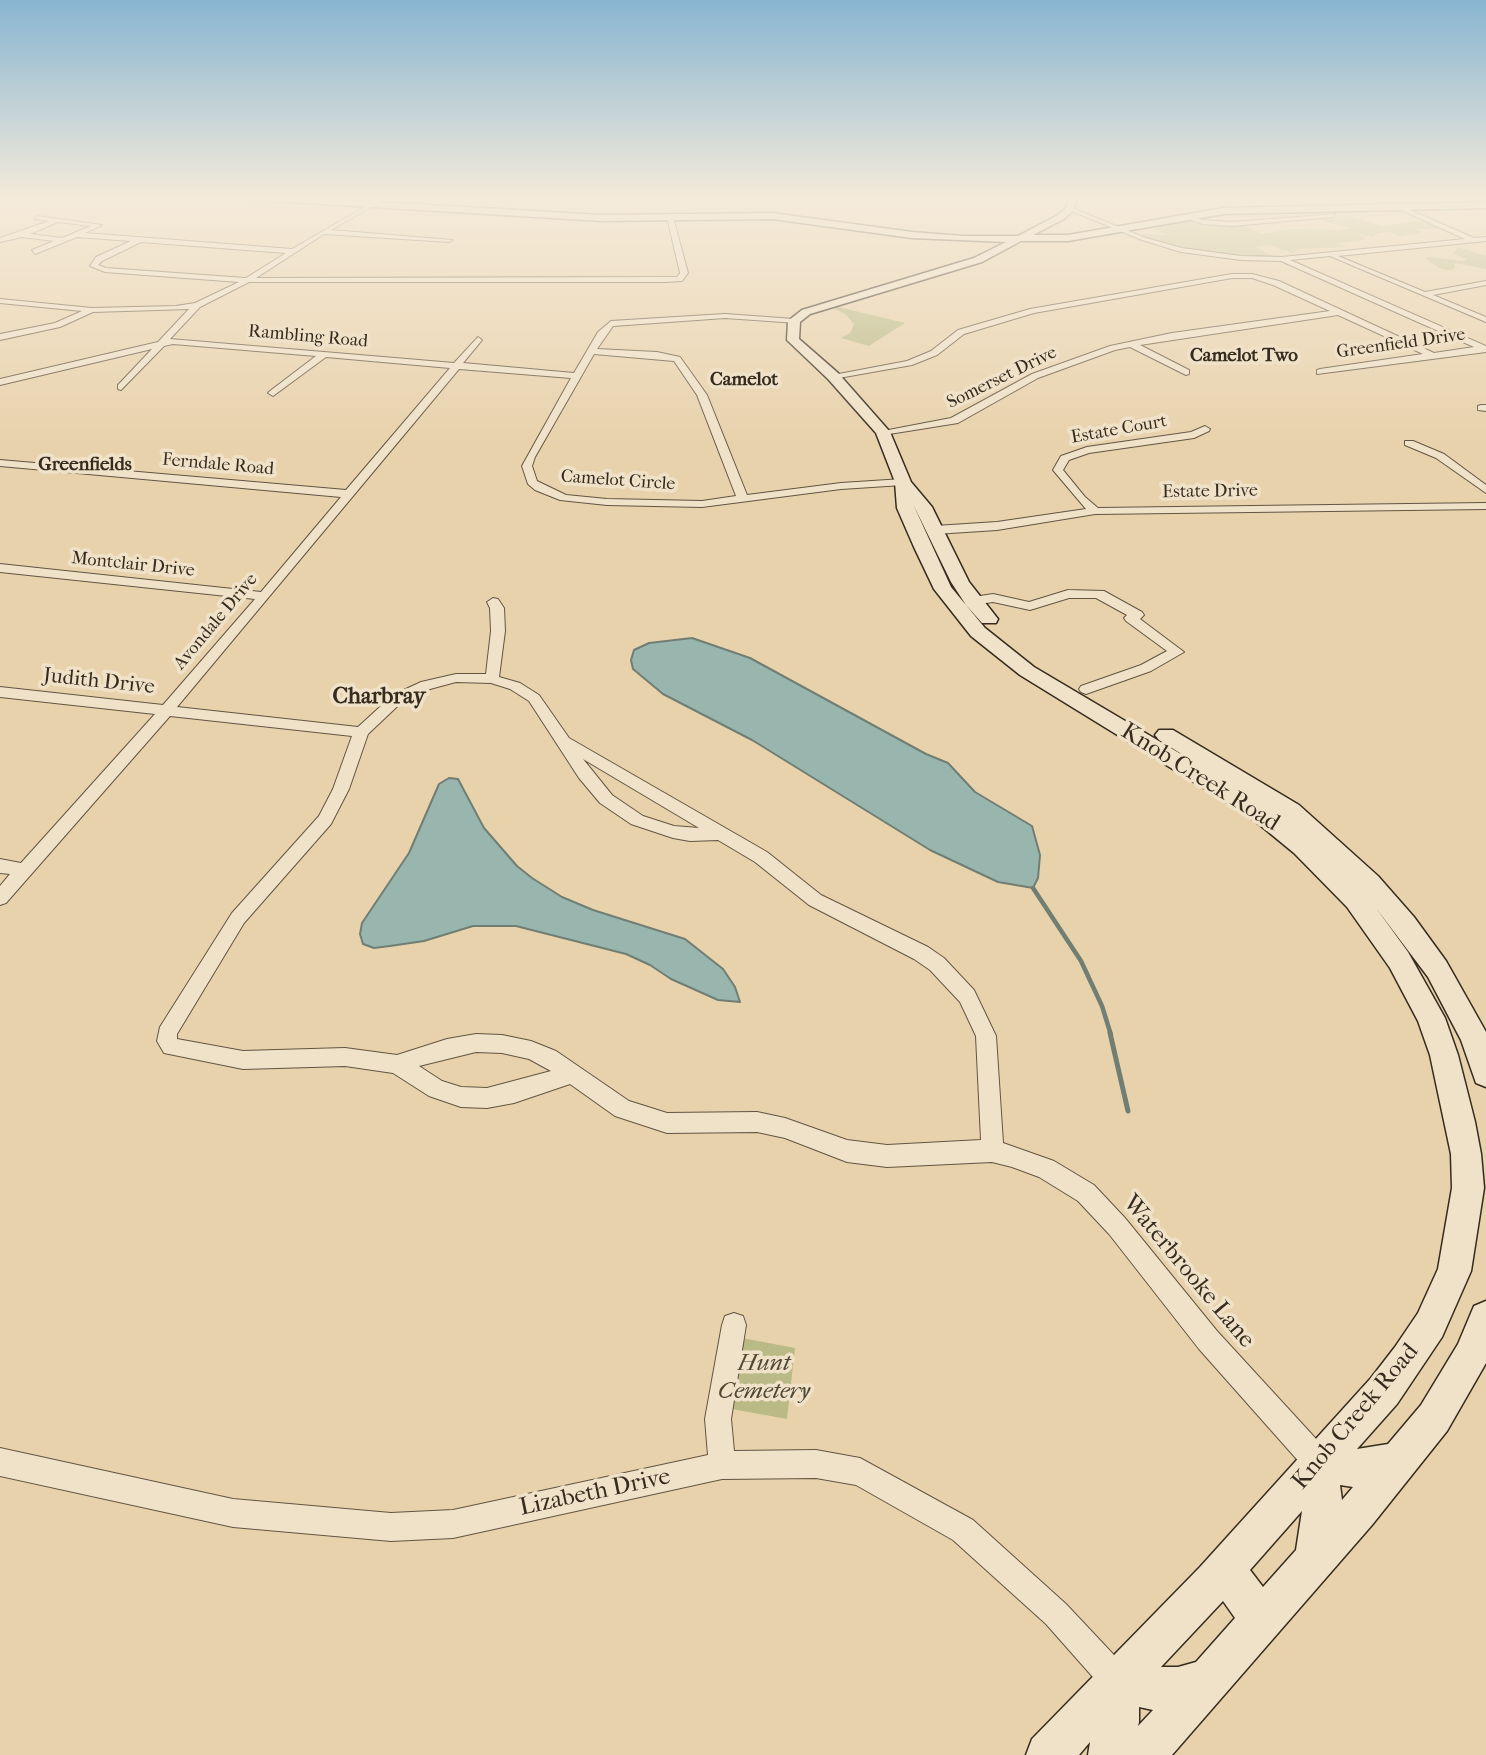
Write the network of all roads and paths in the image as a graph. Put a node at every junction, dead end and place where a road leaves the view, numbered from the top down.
1 (231, 279) edge
2 (679, 279) edge
3 (916, 279) edge
4 (1216, 279) edge
5 (1264, 279) edge
6 (1327, 279) edge
7 (1389, 279) edge
8 (247, 280) junction
9 (1486, 283) edge
10 (1424, 294) junction
11 (0, 301) edge
12 (197, 305) junction
13 (92, 310) junction
14 (1341, 312) junction
15 (1486, 320) edge
16 (794, 321) junction
17 (0, 337) edge
18 (478, 340) dead end
19 (1131, 344) junction
20 (158, 345) junction
21 (1485, 348) edge
22 (592, 351) junction
23 (324, 354) junction
24 (1432, 355) junction
25 (456, 366) junction
26 (1186, 372) dead end
27 (1320, 372) dead end
28 (576, 376) junction
29 (833, 376) junction
30 (0, 383) edge
31 (121, 387) dead end
32 (273, 393) dead end
33 (1205, 429) dead end
34 (883, 432) junction
35 (1409, 443) dead end
36 (0, 463) edge
37 (1486, 490) edge
38 (349, 494) junction
39 (904, 495) junction
40 (743, 500) junction
41 (1486, 506) edge
42 (1094, 511) junction
43 (929, 539) junction
44 (0, 568) edge
45 (263, 596) junction
46 (493, 602) dead end
47 (962, 603) junction
48 (492, 679) junction
49 (0, 692) edge
50 (1079, 694) junction
51 (163, 711) junction
52 (360, 732) junction
53 (562, 739) junction
54 (1175, 750) junction
55 (1283, 830) junction
56 (721, 834) junction
57 (1348, 862) junction
58 (0, 866) edge
59 (25, 870) junction
60 (0, 898) edge
61 (1356, 900) junction
62 (1444, 1055) junction
63 (397, 1064) junction
64 (1485, 1066) edge
65 (570, 1075) junction
66 (992, 1151) junction
67 (1486, 1318) edge
68 (734, 1325) dead end
69 (0, 1462) edge
70 (1398, 1462) junction
71 (1320, 1463) junction
72 (722, 1465) junction
73 (1315, 1560) junction
74 (1224, 1569) junction
75 (1262, 1620) junction
76 (1210, 1679) junction
77 (1118, 1682) junction
78 (1048, 1755) edge
79 (1110, 1755) edge
80 (1142, 1755) edge

1 - 8 street
2 - 8 street
3 - 16 main road
4 - 29 street
5 - 14 street
6 - 21 street
7 - 10 street
8 - 12 street
9 - 10 street
10 - 15 street
11 - 13 street
12 - 13 street
12 - 20 street
13 - 17 street
14 - 19 street, Somerset Drive
14 - 24 street
16 - 22 street, Camelot Circle
16 - 29 main road, Knob Creek Road
18 - 25 street, Avondale Drive
19 - 26 street
19 - 34 street, Somerset Drive
20 - 23 street, Rambling Road
20 - 30 street, Rambling Road
20 - 31 street
21 - 24 street, Greenfield Drive
22 - 28 street, Camelot Circle
22 - 40 street
23 - 25 street, Rambling Road
23 - 32 street
24 - 27 street, Greenfield Drive
25 - 28 street, Rambling Road
25 - 38 street, Avondale Drive
28 - 40 street, Camelot Circle
29 - 34 main road, Knob Creek Road
33 - 42 street, Estate Court
34 - 39 main road, Knob Creek Road
35 - 37 street
36 - 38 street, Ferndale Road
38 - 45 street, Avondale Drive
39 - 40 street, Camelot Circle
39 - 43 main road, Knob Creek Road
41 - 42 street, Estate Drive
42 - 43 street, Estate Drive
43 - 47 main road, Knob Creek Road
44 - 45 street, Montclair Drive
45 - 51 street, Avondale Drive
46 - 48 street
47 - 50 main road, Knob Creek Road
47 - 50 street
48 - 52 street, Waterbrooke Lane
48 - 53 street, Waterbrooke Lane
49 - 51 street, Judith Drive
50 - 54 main road, Knob Creek Road
51 - 52 street, Judith Drive
51 - 59 street, Avondale Drive
52 - 63 street, Waterbrooke Lane
53 - 56 street, Waterbrooke Lane
53 - 56 street, Waterbrooke Lane
54 - 55 main road, Knob Creek Road
54 - 57 main road, Knob Creek Road
55 - 57 main road
55 - 61 main road, Knob Creek Road
56 - 66 street, Waterbrooke Lane
57 - 61 main road
57 - 64 main road, Knob Creek Road
58 - 59 street
59 - 60 street, Avondale Drive
61 - 62 main road, Knob Creek Road
62 - 64 main road
62 - 71 main road, Knob Creek Road
63 - 65 street, Waterbrooke Lane
63 - 65 street, Waterbrooke Lane
65 - 66 street, Waterbrooke Lane
66 - 71 street, Waterbrooke Lane
67 - 70 main road
68 - 72 street
69 - 72 street, Lizabeth Drive
70 - 71 main road
70 - 73 main road
71 - 73 main road
71 - 74 main road, Knob Creek Road
72 - 77 street, Lizabeth Drive
73 - 75 main road
74 - 75 main road
74 - 77 main road, Knob Creek Road
75 - 76 main road
76 - 77 main road
76 - 80 main road
77 - 78 main road, Knob Creek Road
77 - 79 main road

